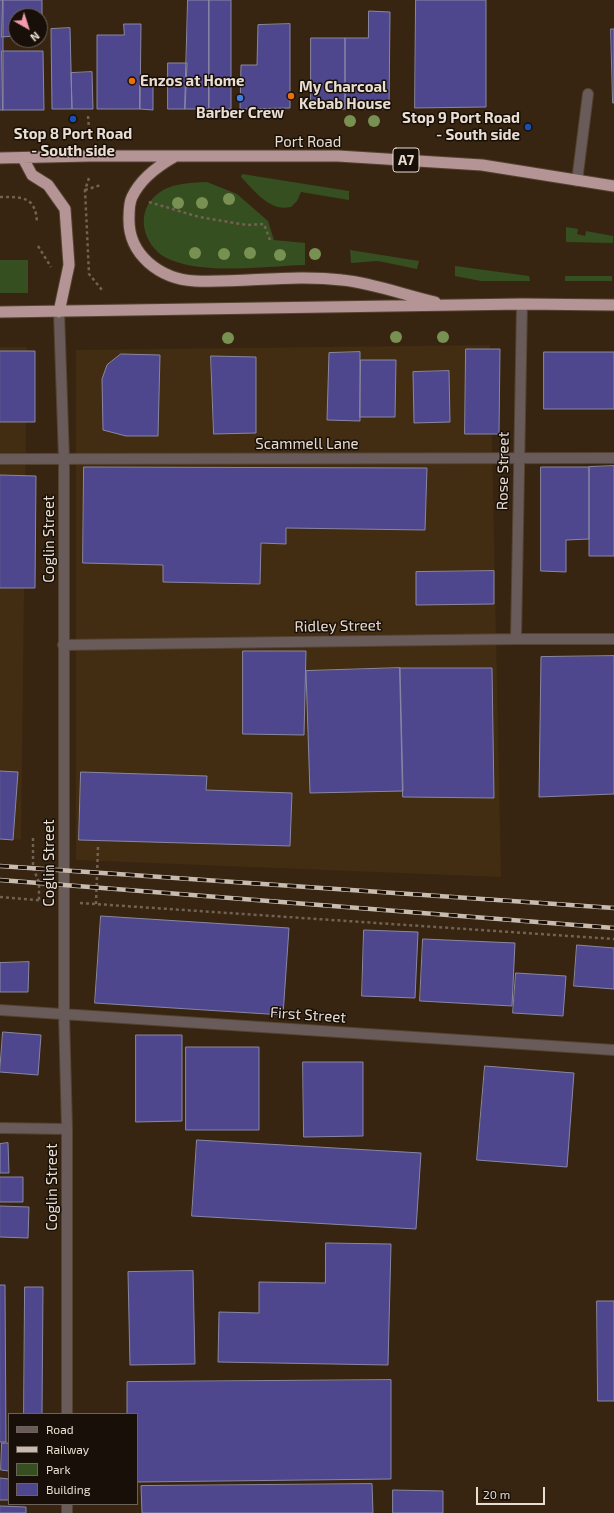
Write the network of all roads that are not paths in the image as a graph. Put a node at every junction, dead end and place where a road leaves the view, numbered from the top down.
1 (588, 94) dead end
2 (176, 156) junction
3 (0, 158) edge
4 (23, 158) junction
5 (578, 181) junction
6 (614, 186) edge
7 (522, 304) junction
8 (614, 305) edge
9 (451, 306) junction
10 (0, 312) edge
11 (59, 312) junction
12 (518, 458) junction
13 (614, 458) edge
14 (0, 459) edge
15 (64, 459) junction
16 (516, 639) junction
17 (614, 639) edge
18 (63, 645) junction
19 (0, 1010) edge
20 (64, 1014) junction
21 (614, 1050) edge
22 (0, 1128) edge
23 (67, 1129) junction
24 (67, 1413) edge

1 - 5 street
2 - 4 highway, Port Road / A7
2 - 5 highway, Port Road / A7
2 - 9 highway
3 - 4 highway, Port Road / A7
4 - 11 highway
5 - 6 highway, Port Road / A7
7 - 8 highway
7 - 9 highway
7 - 12 street, Rose Street
9 - 11 highway
10 - 11 highway
11 - 15 street, Coglin Street
12 - 13 street, Scammell Lane
12 - 15 street, Scammell Lane
12 - 16 street, Rose Street
14 - 15 street, Scammell Lane
15 - 18 street, Coglin Street
16 - 17 street, Ridley Street
16 - 18 street, Ridley Street
18 - 20 street, Coglin Street
19 - 20 street, First Street
20 - 21 street, First Street
20 - 23 street, Coglin Street
22 - 23 street
23 - 24 street, Coglin Street

